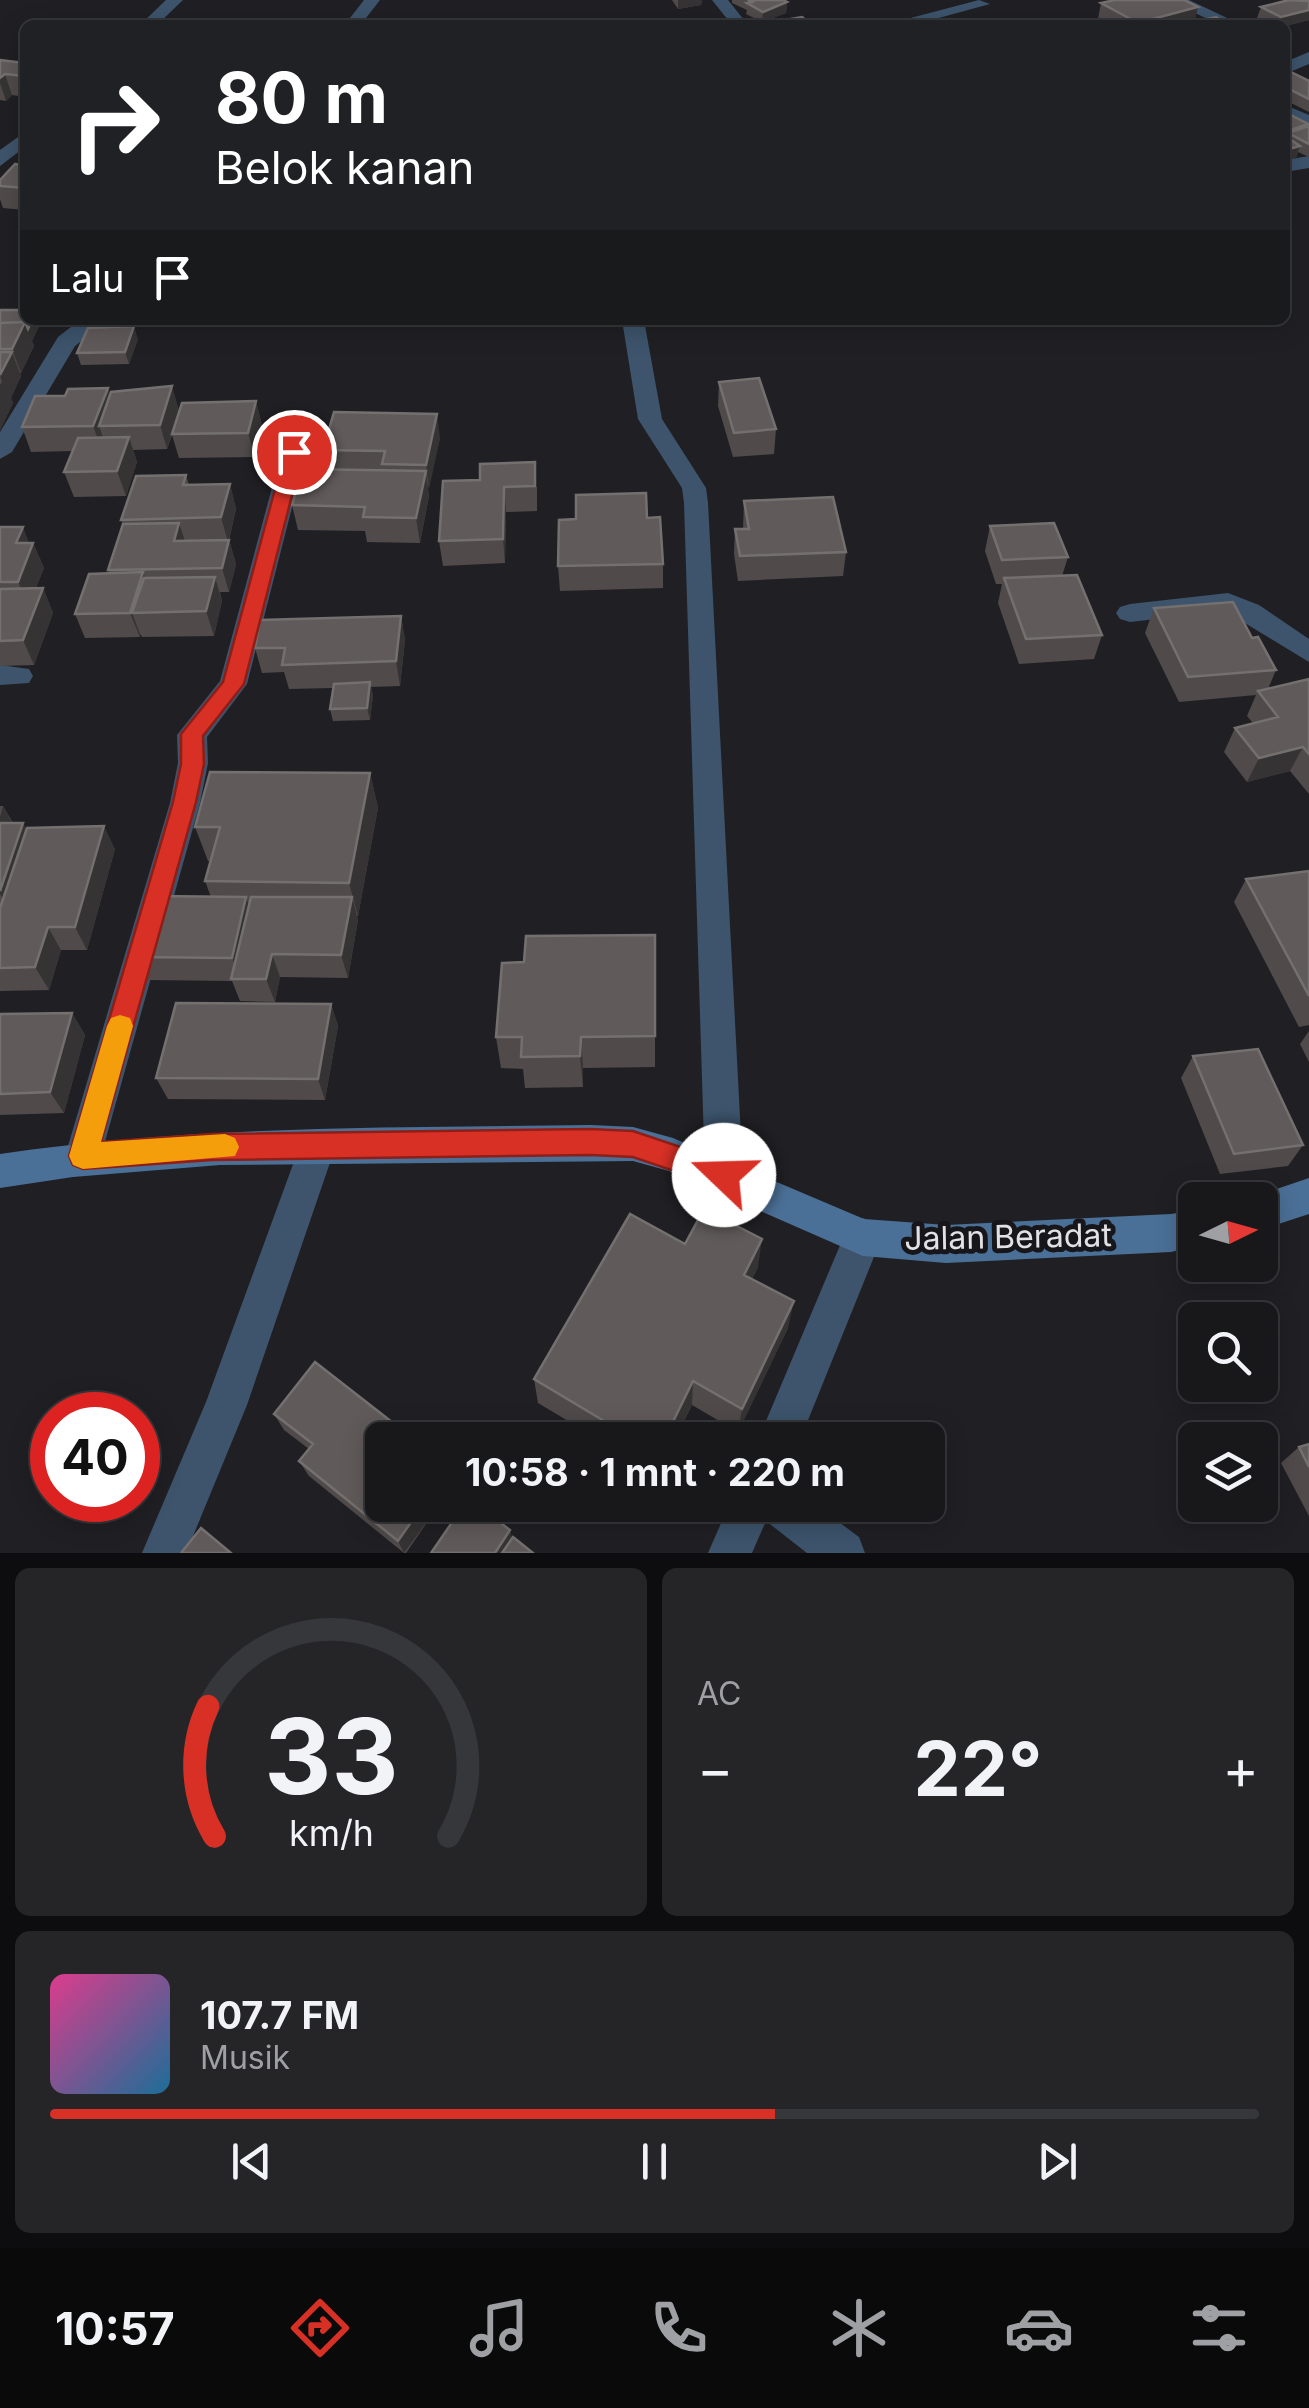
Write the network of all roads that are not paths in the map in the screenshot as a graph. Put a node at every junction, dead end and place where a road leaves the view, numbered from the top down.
1 (174, 0) edge
2 (372, 0) edge
3 (1176, 0) edge
4 (984, 1) edge
5 (153, 20) edge
6 (360, 20) edge
7 (911, 20) edge
8 (1222, 20) edge
9 (14, 141) edge
10 (0, 160) edge
11 (87, 325) edge
12 (635, 325) edge
13 (303, 417) dead end
14 (0, 452) edge
15 (1130, 614) dead end
16 (1309, 652) edge
17 (317, 1148) junction
18 (83, 1156) junction
19 (0, 1171) edge
20 (724, 1175) junction
21 (1309, 1196) edge
22 (1278, 1206) edge
23 (1178, 1232) edge
24 (863, 1237) junction
25 (786, 1422) edge
26 (744, 1522) edge
27 (803, 1522) edge
28 (164, 1553) edge
29 (730, 1553) edge
30 (843, 1553) edge

1 - 5 street
2 - 6 street
3 - 8 street
4 - 7 street
9 - 10 street
11 - 14 street
12 - 20 street
13 - 18 street
15 - 16 street
17 - 18 street, Jalan Beradat
17 - 20 street, Jalan Beradat
17 - 28 street
18 - 19 street, Jalan Beradat
20 - 24 street, Jalan Beradat
21 - 22 street
23 - 24 street, Jalan Beradat
24 - 25 street
26 - 29 street
27 - 30 street

